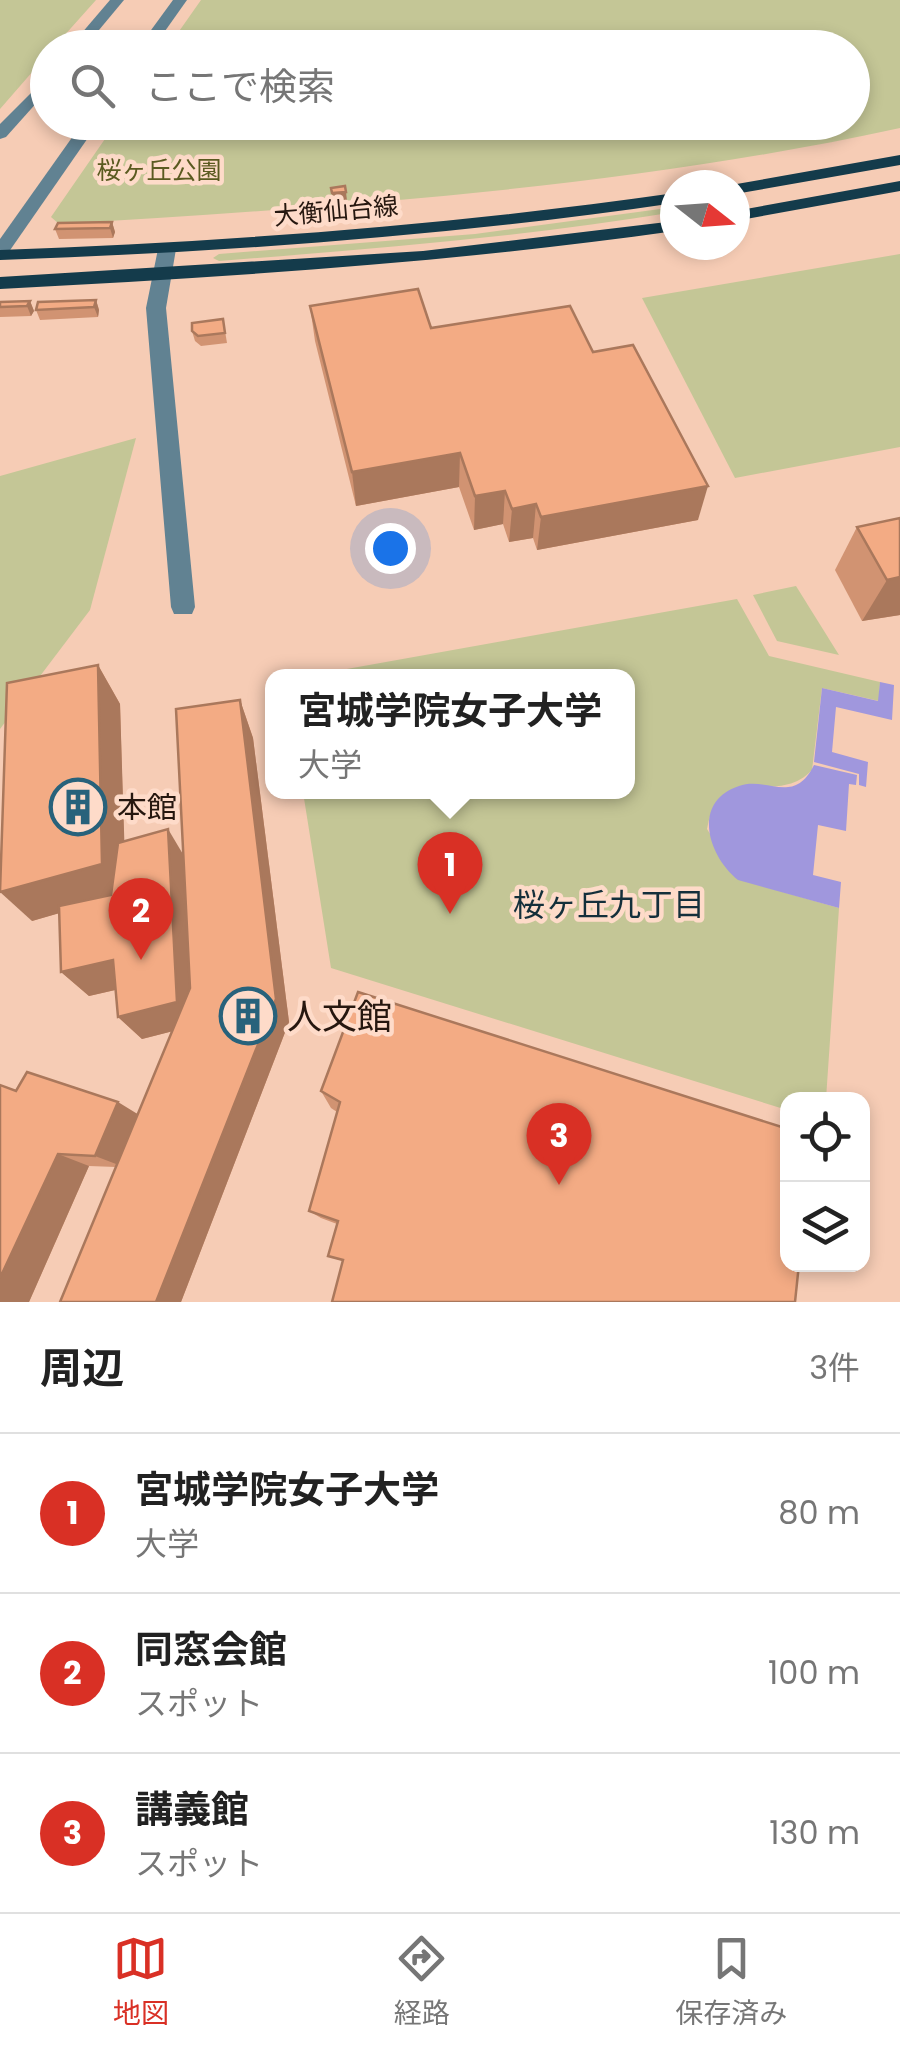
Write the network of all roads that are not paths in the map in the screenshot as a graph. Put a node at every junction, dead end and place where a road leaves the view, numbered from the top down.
1 (117, 0) edge
2 (180, 0) edge
3 (91, 30) edge
4 (158, 30) edge
5 (30, 100) edge
6 (0, 134) edge
7 (78, 140) edge
8 (900, 160) edge
9 (750, 185) edge
10 (900, 186) edge
11 (660, 200) edge
12 (750, 213) edge
13 (660, 228) edge
14 (167, 248) junction
15 (0, 254) edge
16 (162, 275) junction
17 (0, 282) edge
18 (183, 607) dead end

1 - 3 street
2 - 4 street
5 - 6 street
7 - 15 street
8 - 9 main road
10 - 12 main road
11 - 14 main road, 大衡仙台線
13 - 16 main road, 大衡仙台線
14 - 15 main road, 大衡仙台線
14 - 16 street
16 - 17 main road, 大衡仙台線
16 - 18 street

